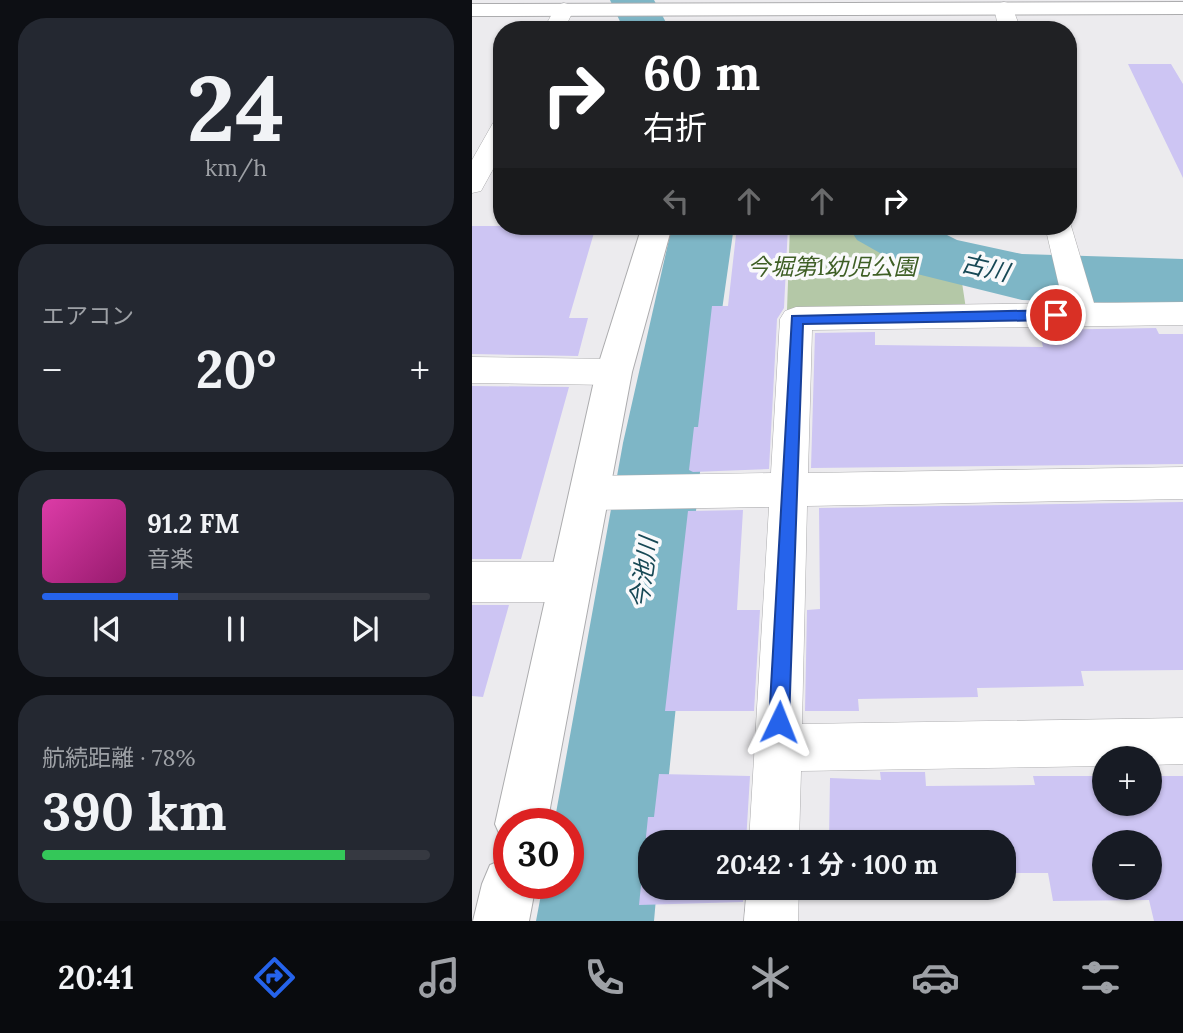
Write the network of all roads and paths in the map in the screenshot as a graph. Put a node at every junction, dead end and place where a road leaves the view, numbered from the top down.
1 (815, 4) edge
2 (1095, 4) edge
3 (1004, 8) junction
4 (1182, 8) edge
5 (572, 9) junction
6 (472, 10) edge
7 (561, 21) edge
8 (717, 21) edge
9 (1008, 21) edge
10 (493, 145) edge
11 (472, 185) edge
12 (654, 235) edge
13 (1063, 239) edge
14 (1182, 313) edge
15 (1082, 315) junction
16 (472, 370) edge
17 (614, 372) junction
18 (1182, 482) edge
19 (789, 489) junction
20 (609, 493) junction
21 (472, 582) edge
22 (571, 582) junction
23 (1182, 741) edge
24 (778, 748) junction
25 (524, 808) edge
26 (775, 830) edge
27 (772, 900) edge
28 (771, 921) edge

1 - 3 main road
1 - 8 main road
2 - 3 main road
2 - 4 main road
3 - 9 street
5 - 6 main road
5 - 7 street
5 - 8 main road
10 - 11 street
12 - 17 main road
13 - 15 street
14 - 15 street
15 - 19 street
16 - 17 street
17 - 20 main road
18 - 19 street
19 - 20 street
19 - 24 street
20 - 22 main road
21 - 22 street
22 - 25 main road
23 - 24 street
24 - 26 street
27 - 28 street

